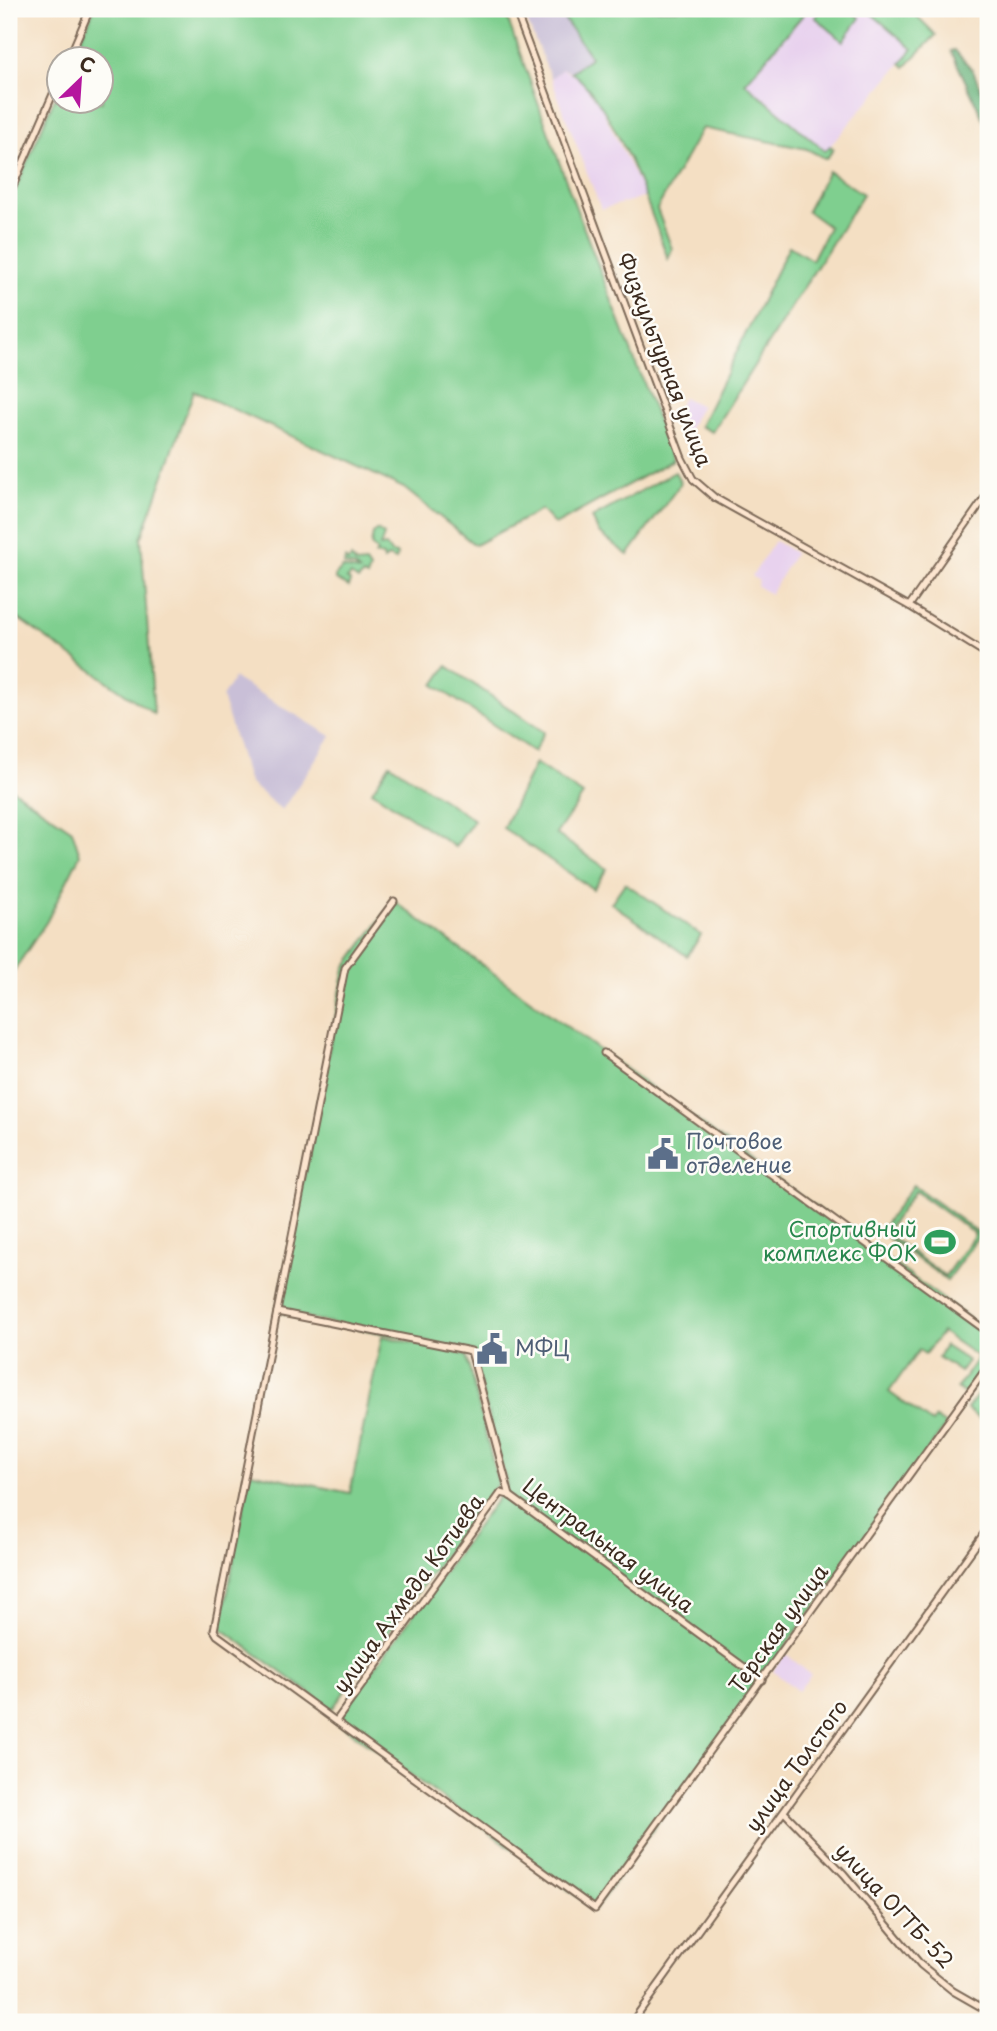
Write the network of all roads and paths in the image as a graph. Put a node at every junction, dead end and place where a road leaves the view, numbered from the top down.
1 (90, 9) edge
2 (515, 9) edge
3 (74, 46) edge
4 (46, 110) edge
5 (9, 195) edge
6 (988, 493) edge
7 (909, 606) junction
8 (988, 655) edge
9 (394, 901) dead end
10 (604, 1053) dead end
11 (277, 1312) junction
12 (988, 1332) edge
13 (988, 1366) edge
14 (507, 1485) junction
15 (501, 1493) junction
16 (510, 1496) junction
17 (988, 1528) edge
18 (762, 1680) junction
19 (336, 1721) junction
20 (784, 1812) junction
21 (988, 2011) edge
22 (632, 2022) edge

1 - 3 street
2 - 7 street, Физкультурная улица
4 - 5 street
6 - 7 street
7 - 8 street, Физкультурная улица
9 - 11 street
10 - 12 street
11 - 14 street, Центральная улица
11 - 19 street
13 - 18 street, Терская улица
14 - 15 street, улица Ахмеда Котиева
14 - 16 street, Центральная улица
15 - 16 street
15 - 19 street, улица Ахмеда Котиева
16 - 18 street, Центральная улица
17 - 20 street, улица Толстого
18 - 19 street, Терская улица
20 - 21 street, улица ОГТБ-52
20 - 22 street, улица Толстого

